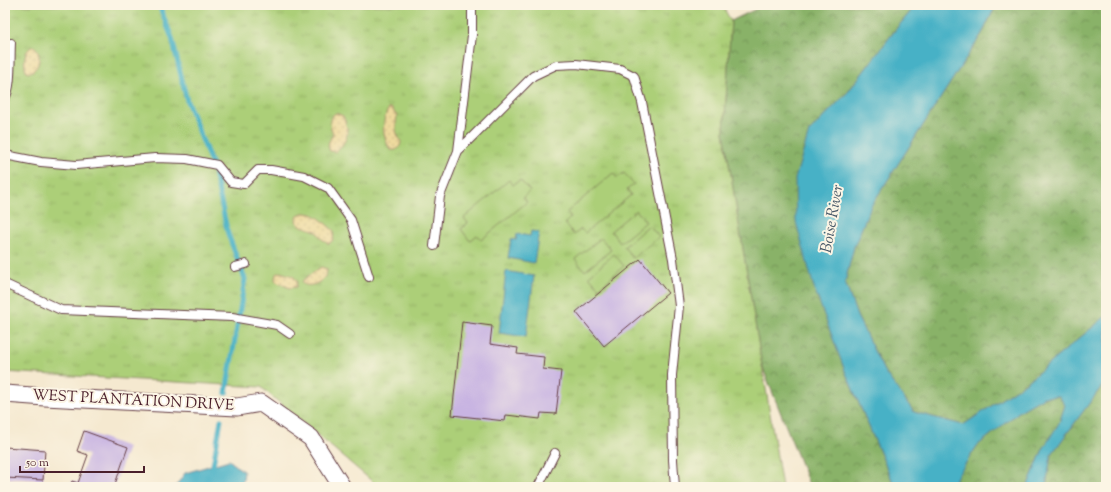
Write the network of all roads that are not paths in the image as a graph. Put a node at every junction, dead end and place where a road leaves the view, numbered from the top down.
1 (472, 5) edge
2 (11, 44) dead end
3 (5, 98) edge
4 (458, 151) junction
5 (5, 155) edge
6 (434, 246) dead end
7 (246, 264) dead end
8 (235, 267) dead end
9 (369, 277) dead end
10 (5, 284) edge
11 (290, 334) dead end
12 (5, 394) edge
13 (555, 453) dead end
14 (342, 487) edge
15 (538, 487) edge
16 (676, 487) edge

1 - 4 lane
2 - 3 lane
4 - 6 lane
4 - 16 lane
5 - 9 lane
7 - 8 lane
10 - 11 lane
12 - 14 street, WEST PLANTATION DRIVE
13 - 15 lane

